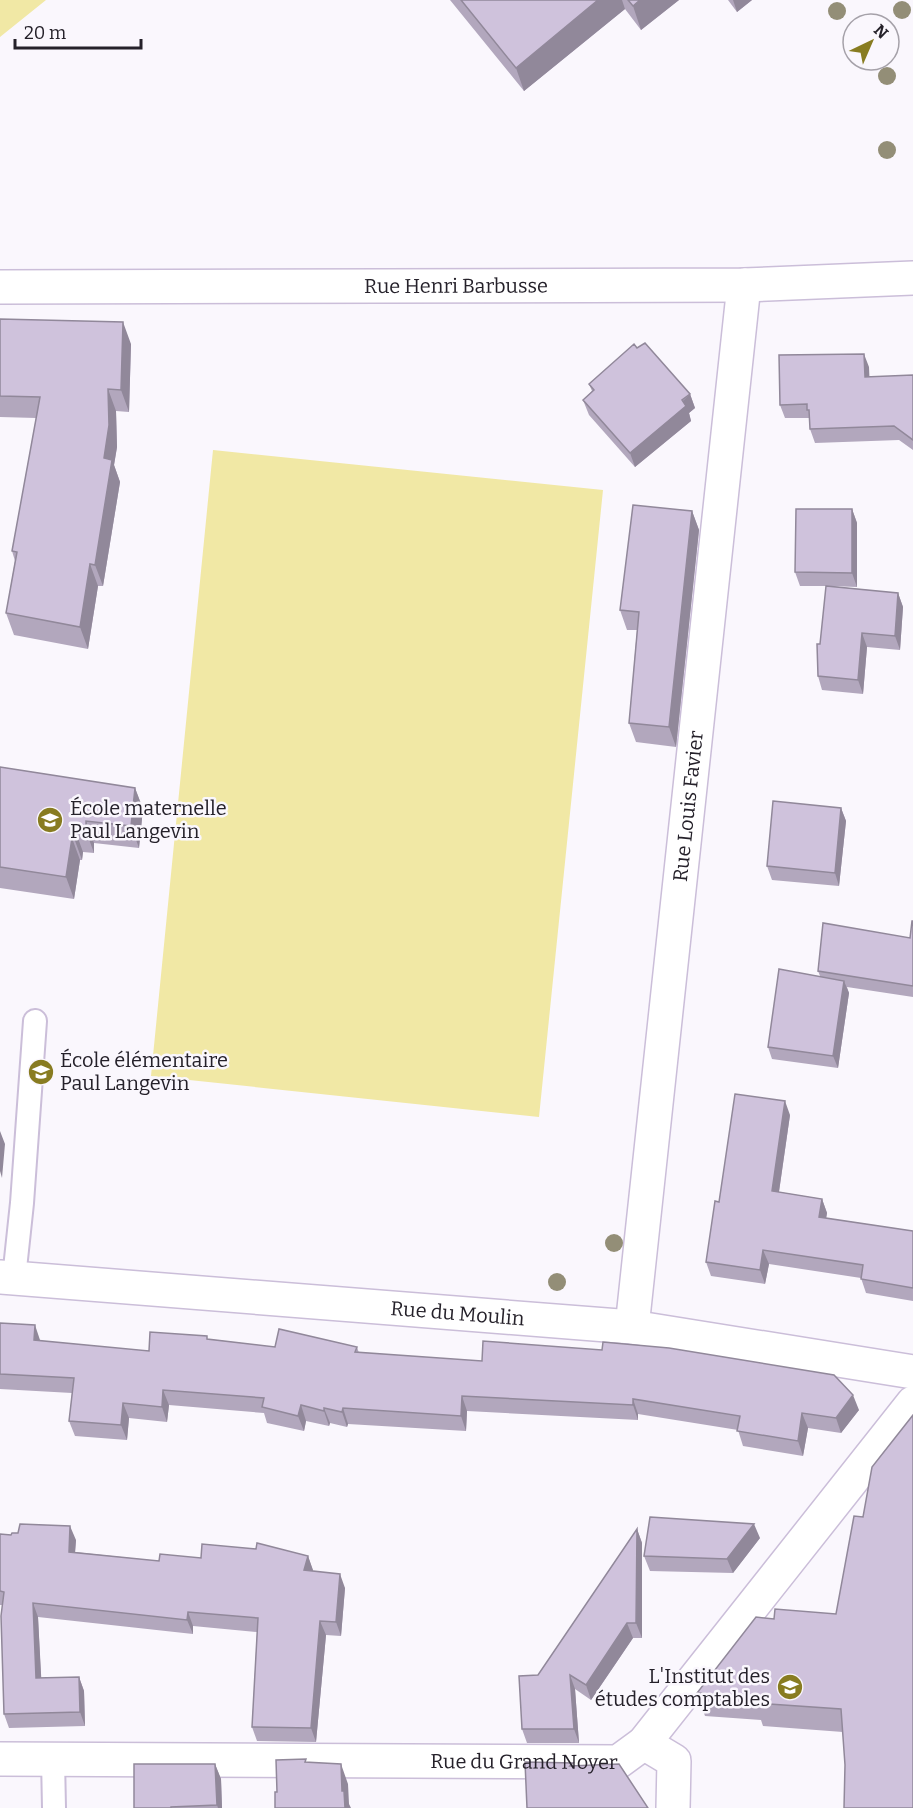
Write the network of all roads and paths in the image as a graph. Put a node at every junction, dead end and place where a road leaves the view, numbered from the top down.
1 (913, 278) edge
2 (744, 285) junction
3 (0, 287) edge
4 (36, 1021) dead end
5 (7, 1277) edge
6 (632, 1327) junction
7 (913, 1372) edge
8 (913, 1403) edge
9 (644, 1743) junction
10 (0, 1759) edge
11 (53, 1759) junction
12 (54, 1808) edge
13 (673, 1808) edge

1 - 2 street, Rue Henri Barbusse
2 - 3 street, Rue Henri Barbusse
2 - 6 street, Rue Louis Favier
4 - 5 lane
5 - 6 street, Rue du Moulin
6 - 7 street, Rue du Moulin
8 - 9 street, Rue du Grand Noyer
9 - 11 street, Rue du Grand Noyer
9 - 13 street
10 - 11 street, Rue du Grand Noyer
11 - 12 lane

